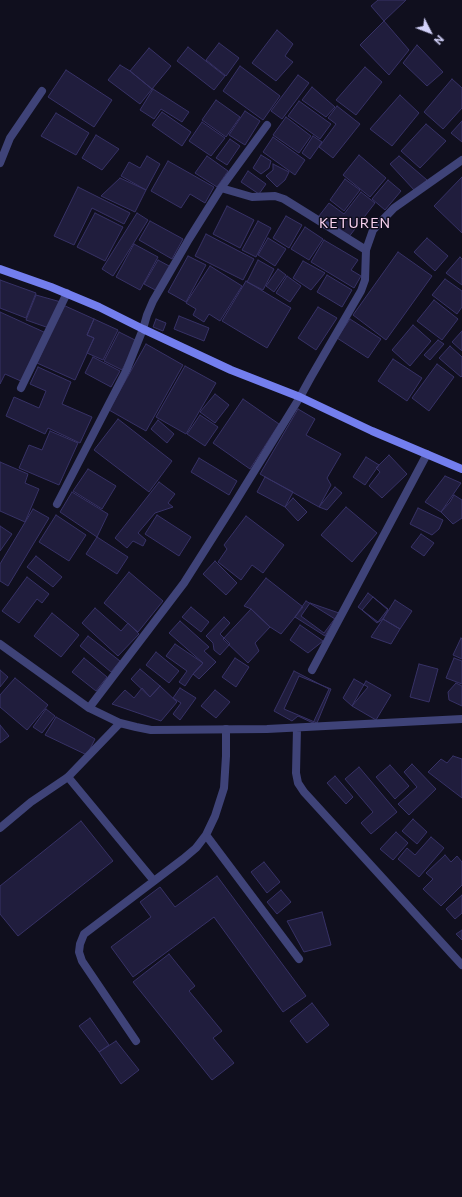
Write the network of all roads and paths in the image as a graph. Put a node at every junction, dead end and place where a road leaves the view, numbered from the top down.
1 (42, 91) dead end
2 (266, 125) dead end
3 (462, 160) edge
4 (0, 163) edge
5 (221, 188) junction
6 (366, 250) junction
7 (0, 269) edge
8 (67, 293) junction
9 (144, 329) junction
10 (21, 388) dead end
11 (302, 394) junction
12 (427, 454) junction
13 (462, 469) edge
14 (56, 504) dead end
15 (0, 644) edge
16 (312, 670) dead end
17 (88, 708) junction
18 (462, 719) edge
19 (120, 723) junction
20 (297, 728) junction
21 (226, 732) junction
22 (68, 776) junction
23 (0, 828) edge
24 (206, 835) junction
25 (154, 881) junction
26 (299, 958) dead end
27 (462, 965) edge
28 (136, 1041) dead end

1 - 4 street
2 - 5 street
3 - 6 street
5 - 6 street
5 - 9 street
6 - 11 street
7 - 8 street
8 - 9 street
8 - 10 street
9 - 11 street
9 - 14 street
11 - 12 street
11 - 17 street
12 - 13 street
12 - 16 street
15 - 17 street
17 - 19 street
18 - 20 street
19 - 21 street
19 - 22 street
20 - 21 street
20 - 27 street
21 - 24 street
22 - 23 street
22 - 25 street
24 - 25 street
24 - 26 street
25 - 28 street

